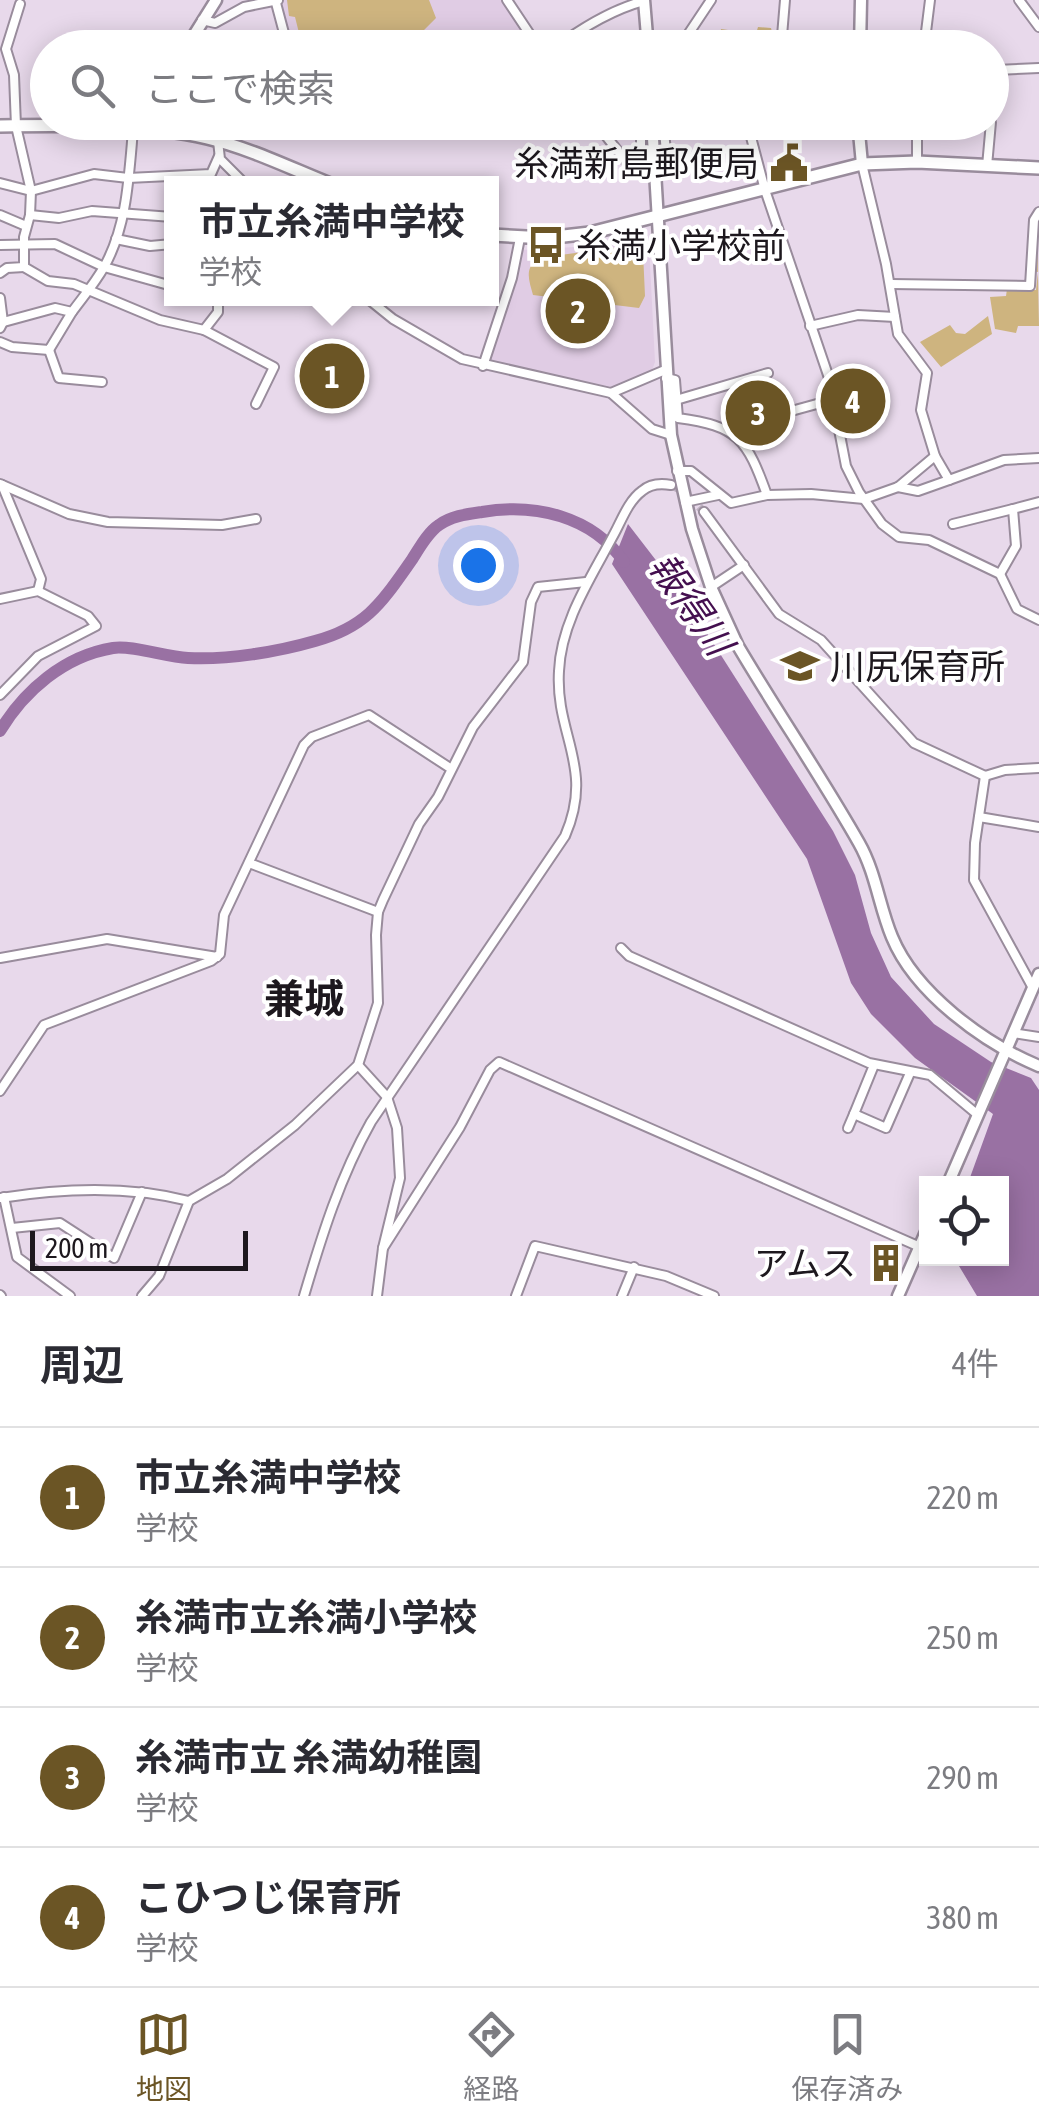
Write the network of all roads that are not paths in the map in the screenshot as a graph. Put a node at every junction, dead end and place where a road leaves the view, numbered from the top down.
1 (216, 0) edge
2 (507, 0) edge
3 (607, 0) edge
4 (644, 0) edge
5 (711, 0) edge
6 (785, 0) edge
7 (861, 0) edge
8 (930, 0) edge
9 (1019, 0) edge
10 (277, 2) edge
11 (20, 4) dead end
12 (618, 8) junction
13 (202, 20) junction
14 (1039, 27) edge
15 (196, 30) edge
16 (284, 30) edge
17 (527, 30) edge
18 (583, 30) edge
19 (646, 30) edge
20 (691, 30) edge
21 (783, 30) edge
22 (860, 30) edge
23 (926, 30) edge
24 (1039, 68) edge
25 (1009, 69) edge
26 (0, 126) edge
27 (16, 126) junction
28 (30, 126) edge
29 (137, 140) edge
30 (212, 140) edge
31 (610, 140) edge
32 (641, 140) edge
33 (653, 140) edge
34 (665, 140) edge
35 (752, 140) edge
36 (860, 140) edge
37 (918, 140) edge
38 (989, 140) edge
39 (218, 141) junction
40 (219, 156) junction
41 (917, 162) junction
42 (862, 164) junction
43 (987, 166) junction
44 (1035, 170) edge
45 (668, 171) dead end
46 (213, 176) edge
47 (238, 176) edge
48 (309, 176) edge
49 (128, 178) junction
50 (164, 178) edge
51 (0, 182) edge
52 (764, 190) junction
53 (31, 192) junction
54 (1039, 212) edge
55 (122, 214) junction
56 (30, 215) junction
57 (0, 216) edge
58 (164, 217) edge
59 (656, 218) junction
60 (26, 226) junction
61 (499, 236) edge
62 (520, 238) junction
63 (116, 239) junction
64 (24, 243) junction
65 (0, 245) edge
66 (164, 245) edge
67 (24, 267) junction
68 (104, 268) junction
69 (0, 273) edge
70 (164, 284) edge
71 (890, 284) junction
72 (86, 291) junction
73 (0, 298) edge
74 (218, 306) edge
75 (379, 306) edge
76 (72, 312) junction
77 (895, 317) junction
78 (1, 324) edge
79 (810, 326) junction
80 (204, 330) junction
81 (0, 342) edge
82 (49, 350) junction
83 (483, 366) junction
84 (768, 373) dead end
85 (666, 374) junction
86 (102, 382) dead end
87 (612, 393) junction
88 (835, 399) junction
89 (676, 400) junction
90 (256, 404) dead end
91 (671, 435) junction
92 (745, 446) junction
93 (935, 456) junction
94 (1039, 458) edge
95 (677, 471) junction
96 (949, 480) junction
97 (1, 484) edge
98 (670, 484) dead end
99 (898, 487) junction
100 (718, 495) junction
101 (768, 495) junction
102 (864, 499) junction
103 (685, 502) junction
104 (1039, 502) edge
105 (1013, 509) junction
106 (704, 512) tunnel mouth
107 (256, 518) dead end
108 (953, 524) dead end
109 (744, 565) junction
110 (1000, 574) junction
111 (586, 582) junction
112 (712, 588) junction
113 (38, 590) junction
114 (0, 599) edge
115 (1039, 620) edge
116 (0, 695) edge
117 (450, 768) junction
118 (1039, 768) edge
119 (985, 776) junction
120 (979, 818) junction
121 (1039, 827) edge
122 (249, 862) junction
123 (378, 912) junction
124 (620, 948) dead end
125 (216, 957) junction
126 (0, 958) edge
127 (1039, 974) edge
128 (1034, 995) edge
129 (1013, 1033) junction
130 (1039, 1037) edge
131 (1003, 1056) junction
132 (358, 1064) junction
133 (874, 1066) junction
134 (1039, 1066) edge
135 (910, 1073) junction
136 (0, 1092) edge
137 (387, 1097) junction
138 (979, 1112) junction
139 (854, 1114) junction
140 (848, 1128) dead end
141 (951, 1176) edge
142 (142, 1192) junction
143 (2, 1198) edge
144 (189, 1200) junction
145 (12, 1228) junction
146 (919, 1247) edge
147 (383, 1248) junction
148 (919, 1249) edge
149 (634, 1268) junction
150 (154, 1282) junction
151 (70, 1296) edge
152 (142, 1296) edge
153 (157, 1296) edge
154 (304, 1296) edge
155 (377, 1296) edge
156 (516, 1296) edge
157 (622, 1296) edge
158 (714, 1296) edge
159 (898, 1296) edge

1 - 13 street
2 - 17 street
3 - 12 street
4 - 12 street
4 - 19 street
5 - 20 street
6 - 21 street
7 - 22 street
8 - 23 street
9 - 14 street
10 - 13 street
10 - 16 street
11 - 27 street
12 - 18 street
13 - 15 street
24 - 25 street
26 - 27 main road
27 - 28 main road
27 - 53 street
29 - 49 street
30 - 39 main road
31 - 32 street
33 - 59 street
34 - 45 street
35 - 52 street
36 - 42 street
37 - 41 street
38 - 43 street
39 - 40 street
39 - 48 main road
40 - 46 street
40 - 47 street
41 - 42 main road
41 - 43 main road
42 - 52 main road
42 - 71 street
43 - 44 main road
49 - 50 street
49 - 53 street
49 - 55 street
51 - 53 street
52 - 59 main road
52 - 79 street
53 - 56 street
54 - 71 street
55 - 56 street
55 - 58 street
55 - 63 street
56 - 60 street
57 - 60 street
59 - 62 main road
59 - 85 street
60 - 64 street
61 - 62 main road
62 - 83 street
63 - 66 street
63 - 68 street
64 - 65 street
64 - 67 street
64 - 68 street
67 - 69 street
67 - 72 street
68 - 70 street
68 - 72 street
71 - 77 street
72 - 76 street
72 - 80 street
73 - 78 street
74 - 80 street
75 - 83 street
76 - 78 street
76 - 82 street
77 - 79 street
77 - 93 street
79 - 88 street
80 - 90 street
81 - 82 street
82 - 86 street
83 - 87 street
84 - 89 street
85 - 87 street
85 - 89 street
85 - 91 street
87 - 91 street
88 - 92 street
88 - 102 street
89 - 92 street
91 - 95 street
92 - 101 street
93 - 96 street
93 - 99 street
94 - 96 street
95 - 100 street
95 - 103 street
96 - 99 street
97 - 107 street
97 - 113 street
98 - 111 street
99 - 102 street
100 - 101 street
100 - 103 street
101 - 102 street
102 - 110 street
103 - 112 street
104 - 105 street
105 - 108 street
105 - 110 street
106 - 109 street
109 - 112 street
109 - 119 street
110 - 115 street
111 - 117 street
111 - 137 street
112 - 131 street
113 - 114 street
113 - 116 street
117 - 122 street
117 - 123 street
118 - 119 street
119 - 120 street
120 - 121 street
120 - 128 street
122 - 123 street
122 - 125 street
123 - 132 street
124 - 133 street
125 - 126 street
125 - 136 street
127 - 128 street
128 - 129 street
129 - 130 street
129 - 131 street
131 - 134 street
131 - 138 street
132 - 137 street
132 - 144 street
133 - 135 street
133 - 139 street
135 - 138 street
135 - 139 street
137 - 147 street
137 - 154 street
138 - 141 street
139 - 140 street
142 - 143 street
142 - 144 street
142 - 145 street
143 - 145 street
144 - 150 street
145 - 151 street
146 - 147 street
147 - 155 street
148 - 159 street
149 - 156 street
149 - 157 street
149 - 158 street
150 - 152 street
150 - 153 street

